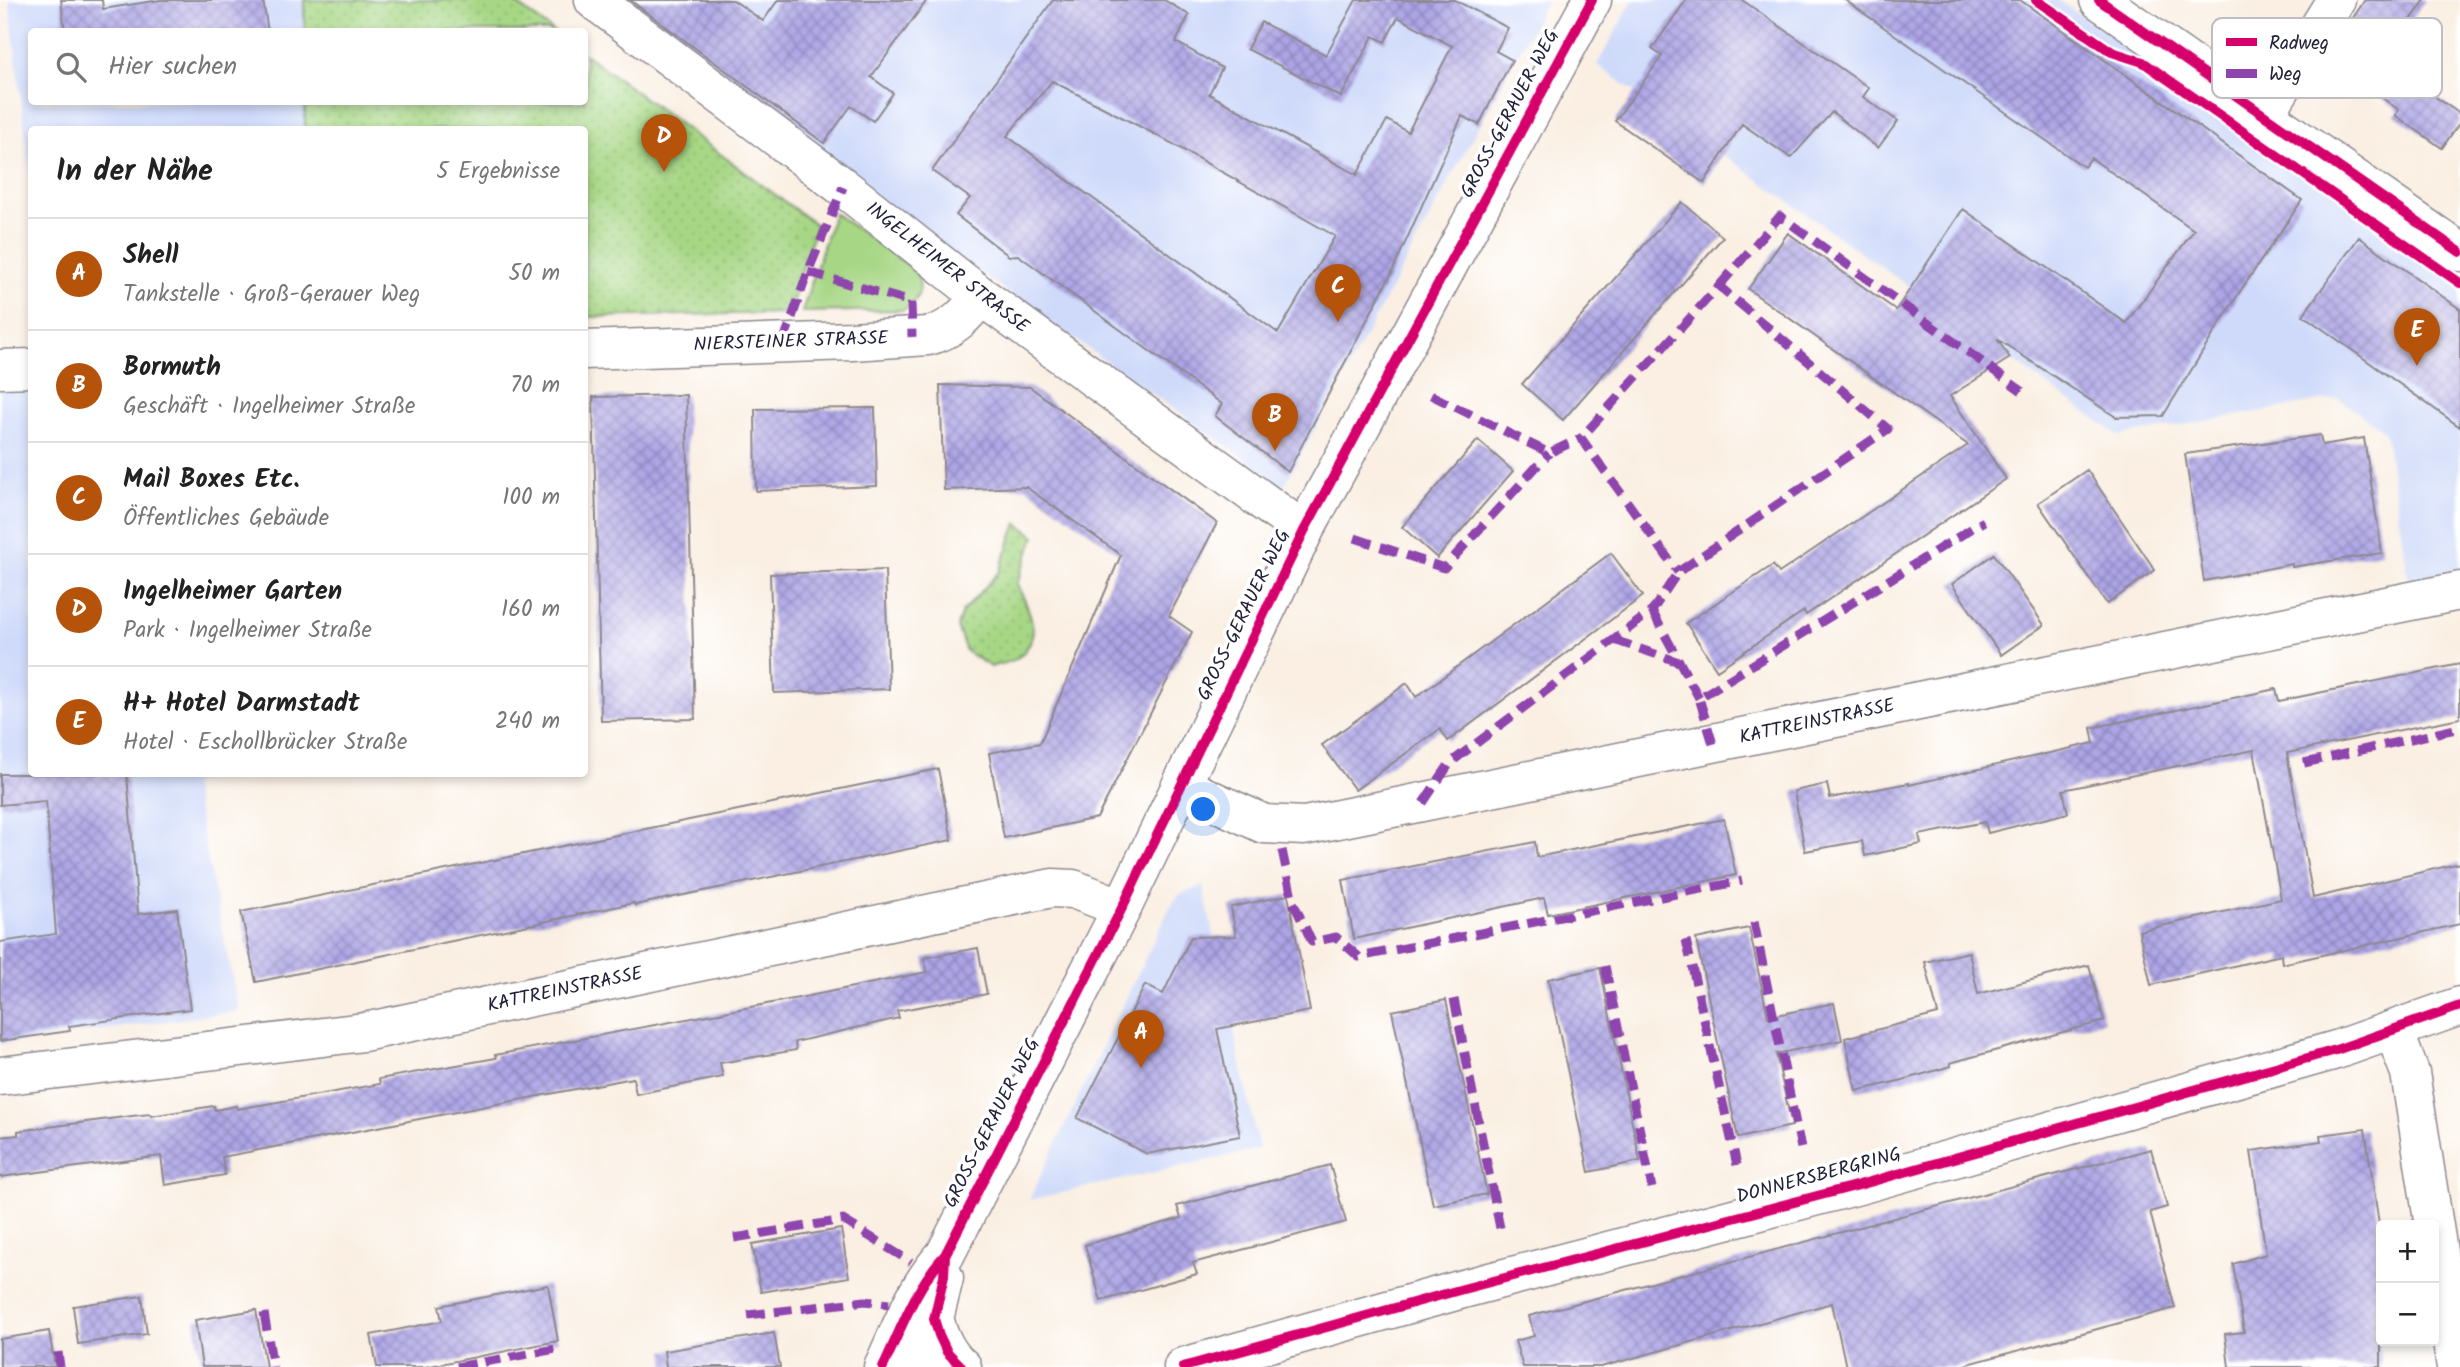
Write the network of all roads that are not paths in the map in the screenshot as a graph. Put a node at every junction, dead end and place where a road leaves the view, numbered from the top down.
1 (594, 0) edge
2 (1592, 0) edge
3 (2099, 0) edge
4 (2336, 0) edge
5 (2325, 18) edge
6 (2212, 79) edge
7 (2238, 98) edge
8 (2275, 98) edge
9 (2264, 116) junction
10 (2460, 252) edge
11 (981, 296) junction
12 (588, 350) edge
13 (28, 368) edge
14 (0, 369) edge
15 (1304, 531) junction
16 (2460, 591) edge
17 (1181, 786) junction
18 (1122, 908) junction
19 (2460, 1006) edge
20 (2394, 1031) junction
21 (0, 1076) edge
22 (945, 1255) junction
23 (934, 1319) junction
24 (883, 1367) edge
25 (919, 1367) edge
26 (962, 1367) edge
27 (1183, 1367) edge
28 (2456, 1367) edge

1 - 11 street, INGELHEIMER STRASSE
2 - 15 street, GROSS-GERAUER WEG
3 - 6 street
4 - 5 street
7 - 9 street
8 - 9 street
9 - 10 street
11 - 12 street, NIERSTEINER STRASSE
11 - 15 street, INGELHEIMER STRASSE
13 - 14 street
15 - 17 street, GROSS-GERAUER WEG
16 - 17 street, KATTREINSTRASSE
17 - 18 street, GROSS-GERAUER WEG
18 - 21 street, KATTREINSTRASSE
18 - 22 street, GROSS-GERAUER WEG
19 - 20 street, DONNERSBERGRING
20 - 27 street, DONNERSBERGRING
20 - 28 street
22 - 23 street, GROSS-GERAUER WEG
22 - 24 street, GROSS-GERAUER WEG
23 - 25 street, GROSS-GERAUER WEG
23 - 26 street

